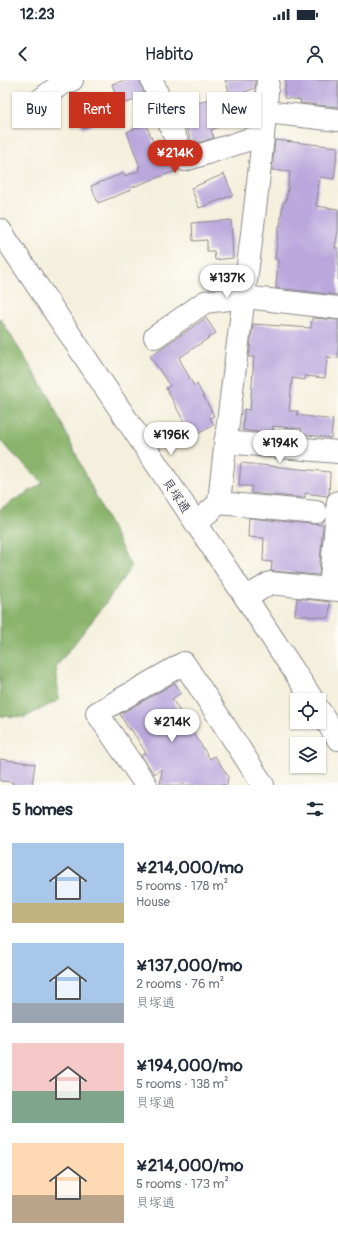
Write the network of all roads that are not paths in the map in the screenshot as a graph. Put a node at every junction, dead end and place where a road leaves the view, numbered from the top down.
1 (72, 80) edge
2 (152, 80) edge
3 (268, 80) edge
4 (51, 92) edge
5 (266, 112) junction
6 (338, 120) edge
7 (263, 135) junction
8 (0, 230) edge
9 (245, 297) junction
10 (338, 308) edge
11 (156, 337) dead end
12 (225, 442) junction
13 (338, 452) edge
14 (338, 502) edge
15 (219, 503) junction
16 (316, 512) dead end
17 (196, 523) junction
18 (334, 590) edge
19 (246, 598) junction
20 (308, 693) edge
21 (146, 785) edge
22 (263, 785) edge

1 - 4 street
2 - 7 street
3 - 5 street
5 - 6 street
5 - 7 street
7 - 9 street
8 - 17 street, 貝塚通
9 - 10 street
9 - 11 street
9 - 12 street
12 - 13 street
12 - 15 street
14 - 18 street
15 - 16 street
15 - 17 street
17 - 19 street, 貝塚通
18 - 19 street
19 - 20 street, 貝塚通
21 - 22 street

